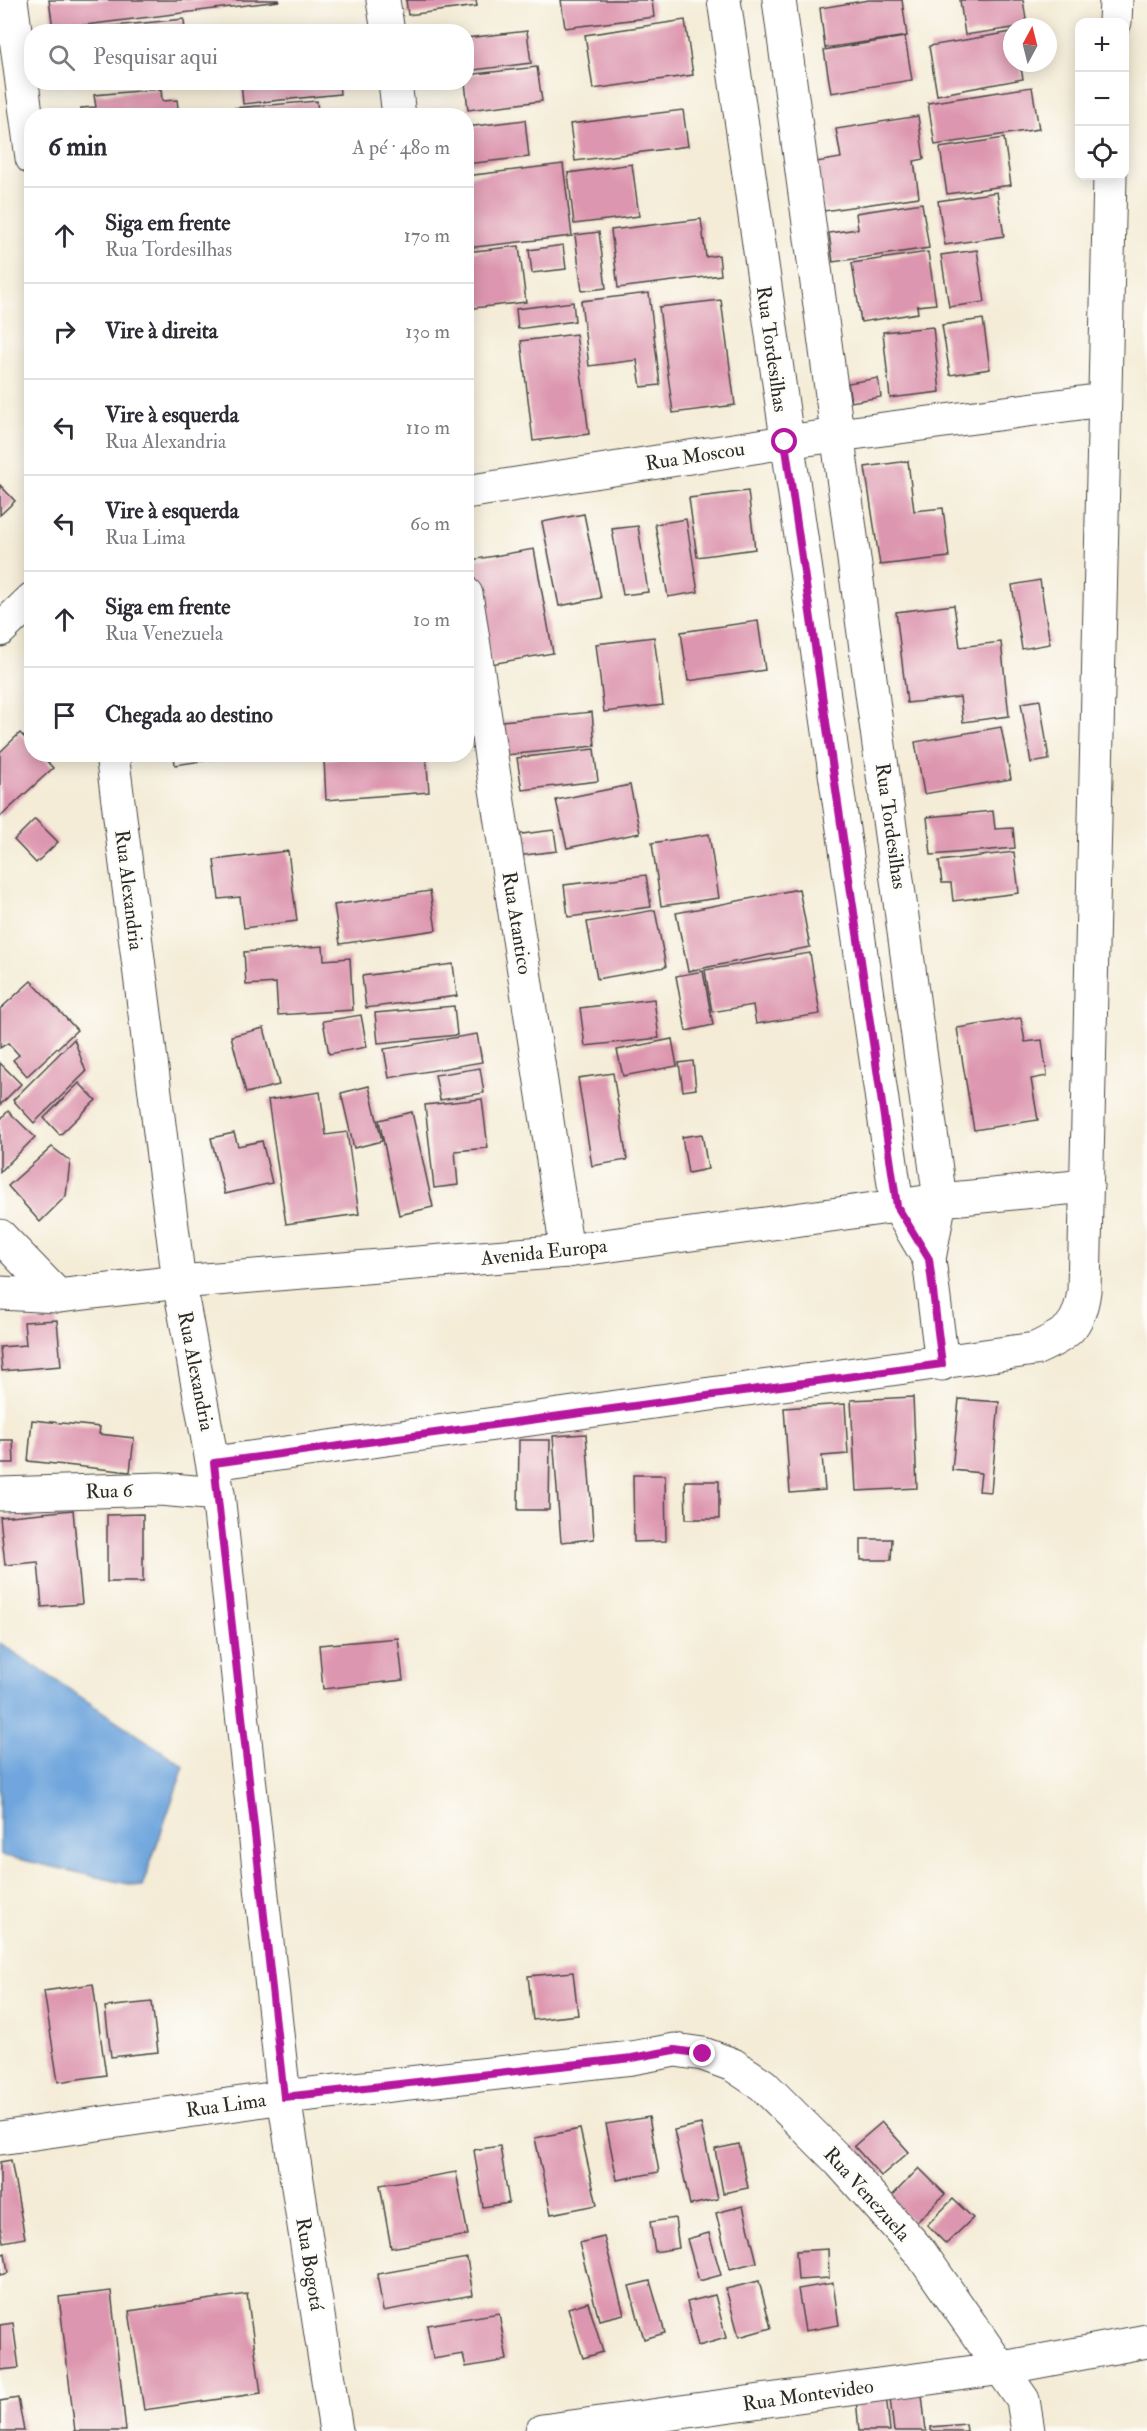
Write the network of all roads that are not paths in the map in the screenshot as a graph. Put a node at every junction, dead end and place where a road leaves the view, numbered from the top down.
1 (11, 0) edge
2 (383, 0) edge
3 (724, 0) edge
4 (779, 0) edge
5 (1116, 0) edge
6 (1115, 18) edge
7 (387, 24) edge
8 (396, 90) edge
9 (11, 94) edge
10 (398, 108) edge
11 (24, 134) edge
12 (1110, 180) edge
13 (1103, 400) junction
14 (839, 435) junction
15 (785, 442) junction
16 (474, 491) edge
17 (24, 607) edge
18 (0, 630) edge
19 (474, 646) edge
20 (113, 762) edge
21 (1087, 1186) junction
22 (940, 1200) junction
23 (897, 1206) junction
24 (0, 1236) edge
25 (567, 1251) junction
26 (929, 1259) junction
27 (179, 1282) junction
28 (0, 1293) edge
29 (58, 1296) junction
30 (942, 1364) junction
31 (216, 1479) junction
32 (0, 1494) edge
33 (632, 2058) joint
34 (284, 2097) junction
35 (0, 2138) edge
36 (1147, 2341) edge
37 (1003, 2368) junction
38 (336, 2431) edge
39 (542, 2431) edge
40 (1028, 2431) edge

1 - 9 street
2 - 7 street
3 - 15 street, Rua Tordesilhas
4 - 14 street, Rua Tordesilhas
5 - 6 street
8 - 10 street
9 - 11 street
12 - 13 street, Rua 6
13 - 14 street, Rua Moscou
13 - 21 street, Rua 6
14 - 15 street, Rua Moscou
14 - 22 street, Rua Tordesilhas
15 - 16 street, Rua Moscou
15 - 23 street, Rua Tordesilhas
17 - 18 street
19 - 25 street, Rua Atantico
20 - 27 street, Rua Alexandria
21 - 22 street, Avenida Europa
21 - 30 street, Rua 6
22 - 23 street, Avenida Europa
22 - 26 street, Rua Tordesilhas
23 - 25 street, Avenida Europa
23 - 26 street, Rua Tordesilhas
24 - 29 street
25 - 27 street, Avenida Europa
26 - 30 street, Rua Tordesilhas
27 - 29 street, Avenida Europa
27 - 31 street, Rua Alexandria
28 - 29 street, Avenida Europa
30 - 31 street, Rua 6
31 - 32 street, Rua 6
31 - 34 street, Rua Alexandria
33 - 34 street, Rua Lima
33 - 37 street, Rua Venezuela
34 - 35 street, Rua Lima
34 - 38 street, Rua Bogotá
36 - 37 street, Rua Montevideo
37 - 39 street, Rua Montevideo
37 - 40 street, Rua Venezuela

